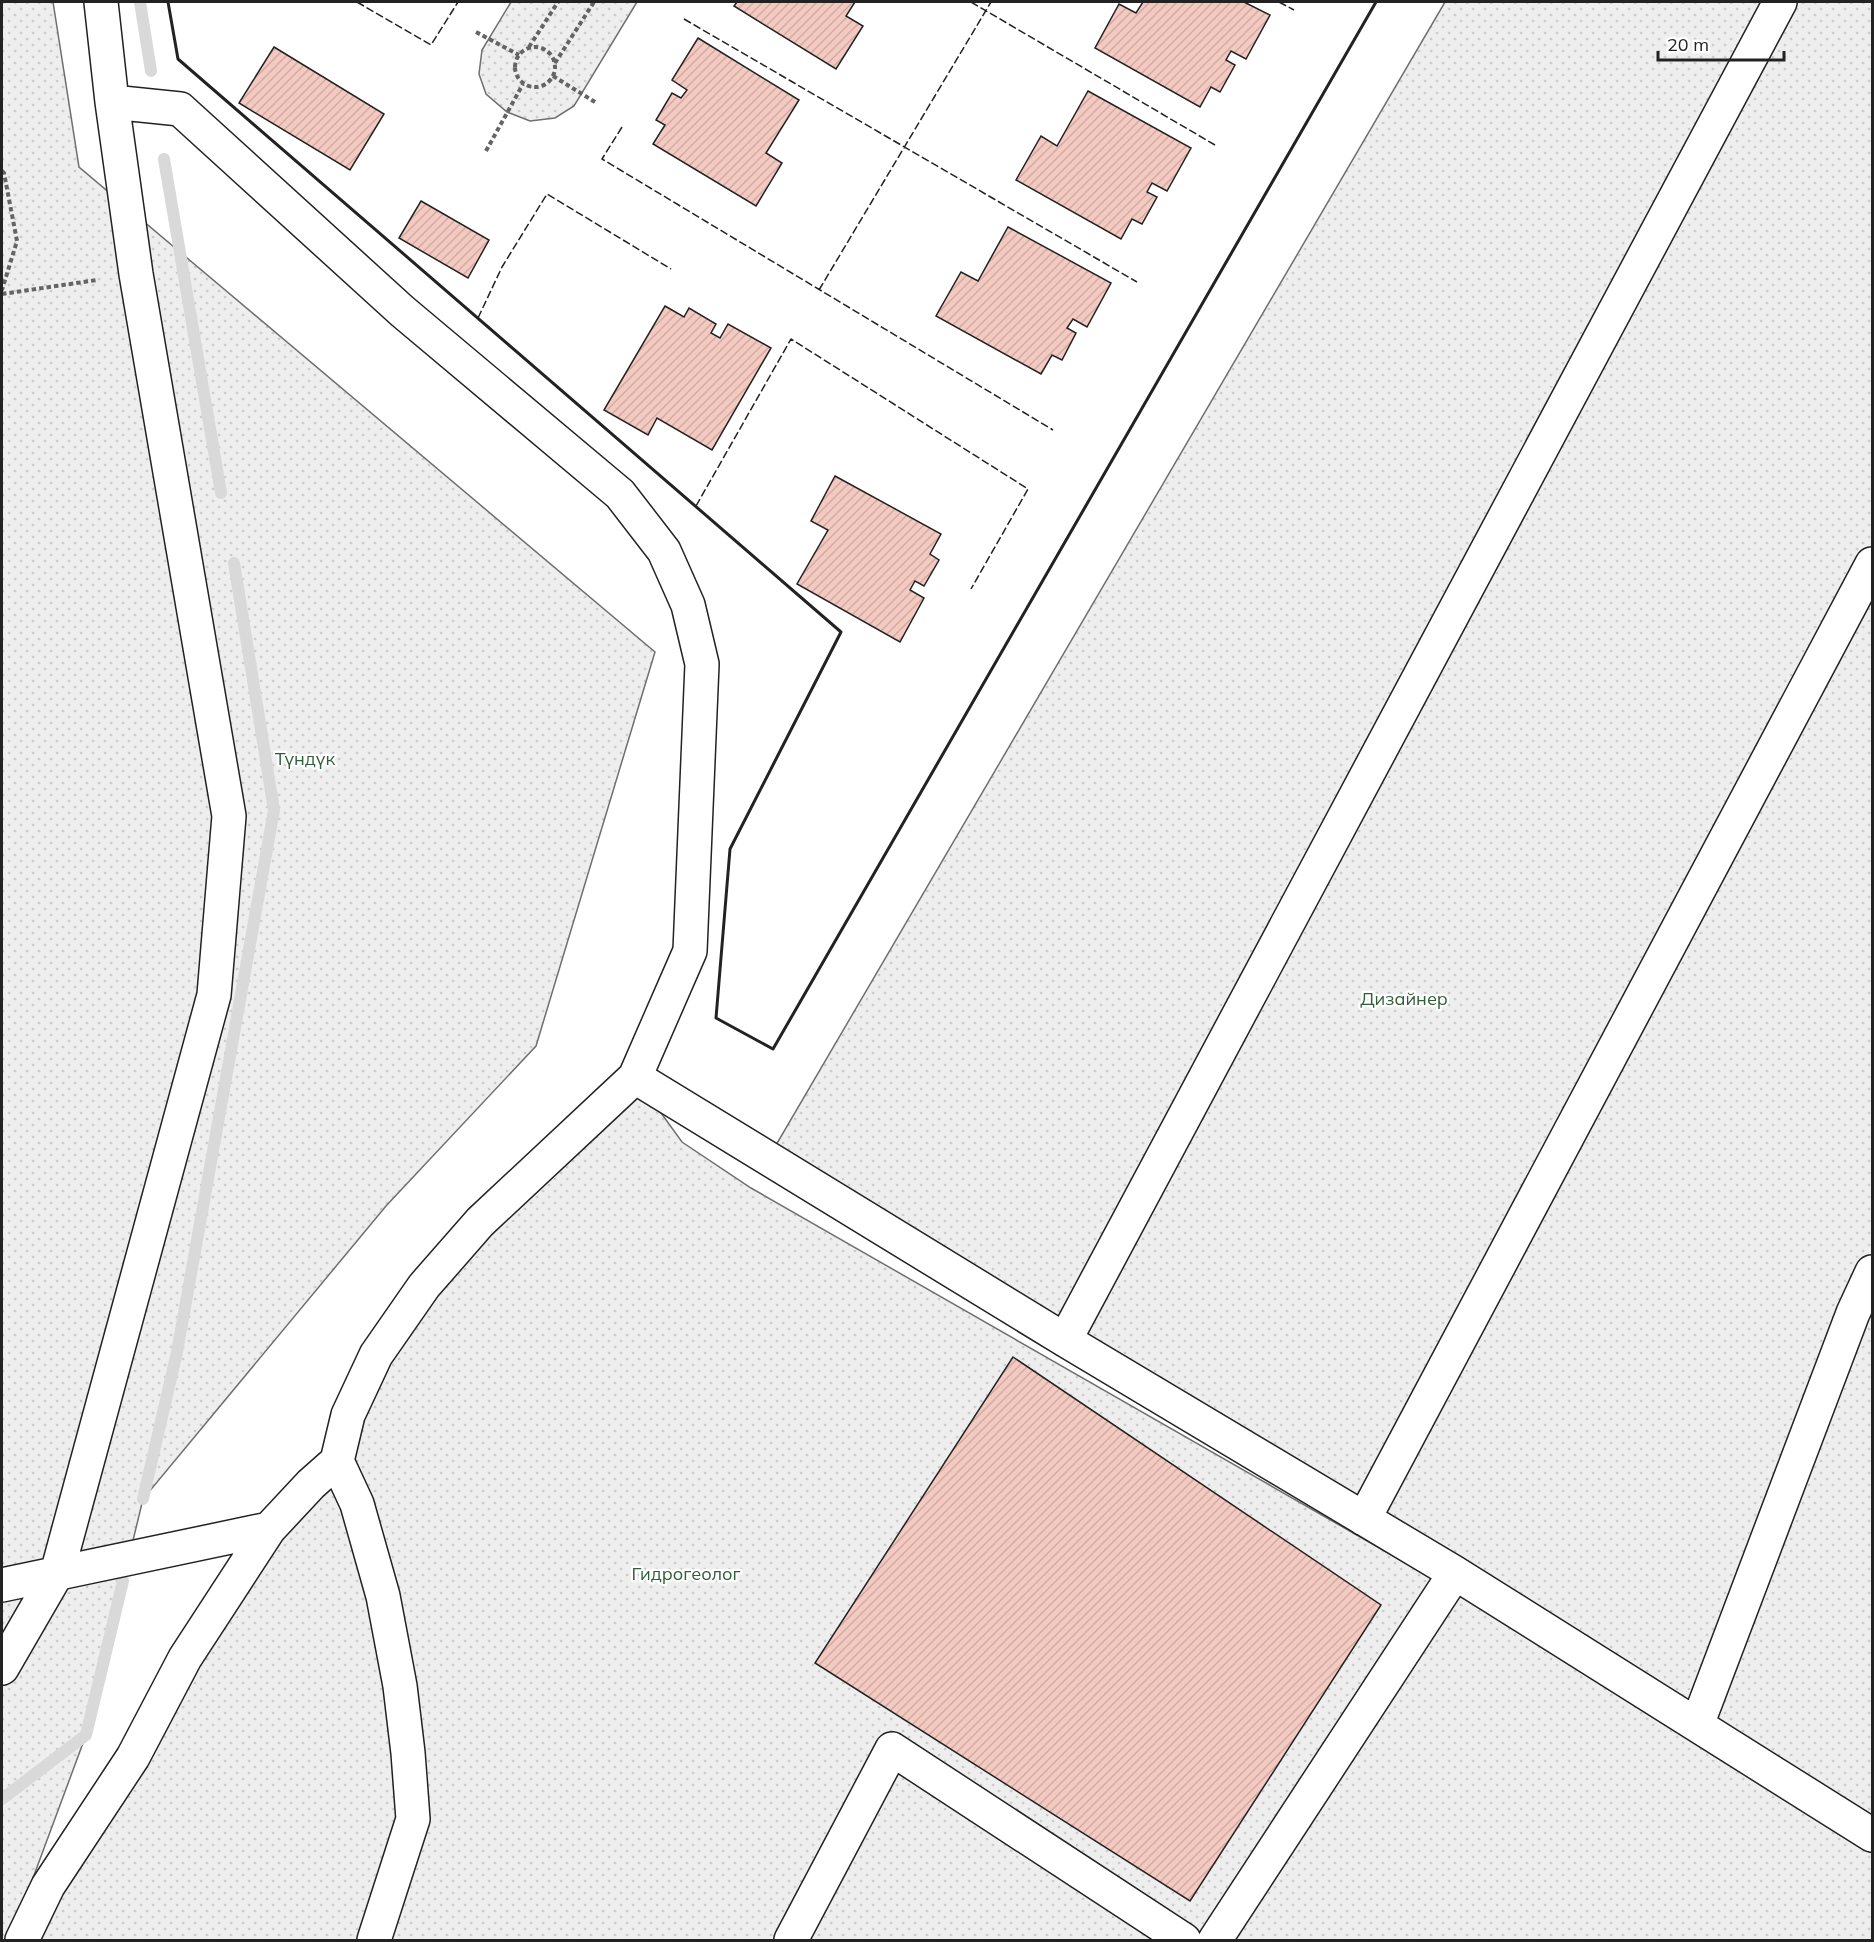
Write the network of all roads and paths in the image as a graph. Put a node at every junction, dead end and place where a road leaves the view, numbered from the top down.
1 (101, 2) edge
2 (558, 2) edge
3 (594, 2) edge
4 (1780, 2) edge
5 (476, 32) dead end
6 (529, 48) junction
7 (519, 56) junction
8 (555, 63) junction
9 (553, 76) junction
10 (523, 84) junction
11 (112, 102) junction
12 (596, 102) dead end
13 (486, 151) dead end
14 (2, 171) edge
15 (136, 274) junction
16 (2, 292) edge
17 (1872, 564) edge
18 (634, 1077) junction
19 (1872, 1272) edge
20 (1065, 1340) junction
21 (337, 1461) junction
22 (1364, 1519) junction
23 (270, 1529) junction
24 (57, 1573) junction
25 (1455, 1573) junction
26 (2, 1586) edge
27 (2, 1668) edge
28 (1696, 1725) junction
29 (1872, 1834) edge
30 (22, 1941) edge
31 (374, 1941) edge
32 (790, 1941) edge
33 (1184, 1941) edge
34 (1215, 1941) edge

1 - 11 street
2 - 6 path
3 - 8 path
4 - 20 street
5 - 7 path
6 - 7 path
6 - 8 path
7 - 10 path
8 - 9 path
9 - 10 path
9 - 12 path
10 - 13 path
11 - 15 street
11 - 18 street
14 - 16 path
15 - 16 path
15 - 24 street
17 - 22 street
18 - 20 street
18 - 21 street
19 - 28 street
20 - 22 street
21 - 23 street
21 - 31 street
22 - 25 street
23 - 24 street
23 - 30 street
24 - 26 street
24 - 27 street
25 - 28 street
25 - 34 street
28 - 29 street
32 - 33 street

